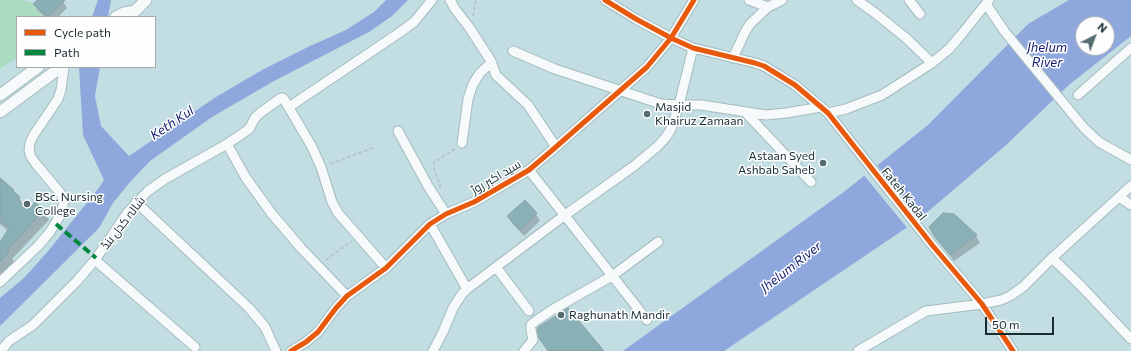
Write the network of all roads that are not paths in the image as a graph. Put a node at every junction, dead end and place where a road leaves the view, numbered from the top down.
1 (146, 0) edge
2 (432, 0) edge
3 (450, 0) edge
4 (605, 0) edge
5 (694, 0) edge
6 (748, 0) edge
7 (782, 0) edge
8 (857, 0) edge
9 (909, 0) edge
10 (988, 2) edge
11 (768, 7) junction
12 (134, 14) edge
13 (920, 14) dead end
14 (119, 16) edge
15 (670, 38) junction
16 (693, 48) junction
17 (1131, 48) edge
18 (514, 51) dead end
19 (733, 58) junction
20 (491, 63) junction
21 (932, 63) junction
22 (37, 68) edge
23 (62, 68) edge
24 (63, 68) edge
25 (620, 90) junction
26 (0, 95) edge
27 (1078, 95) dead end
28 (679, 106) junction
29 (824, 110) junction
30 (291, 111) junction
31 (0, 112) edge
32 (745, 112) junction
33 (398, 131) dead end
34 (462, 143) road end
35 (227, 144) junction
36 (556, 147) junction
37 (1131, 160) edge
38 (529, 170) junction
39 (811, 182) dead end
40 (1131, 186) edge
41 (1119, 197) junction
42 (136, 202) junction
43 (1131, 205) edge
44 (446, 214) junction
45 (565, 215) junction
46 (430, 224) junction
47 (658, 242) dead end
48 (1052, 258) junction
49 (95, 260) junction
50 (386, 268) junction
51 (496, 268) junction
52 (612, 276) junction
53 (0, 282) edge
54 (467, 289) junction
55 (347, 296) junction
56 (982, 304) junction
57 (529, 311) dead end
58 (647, 320) dead end
59 (1131, 339) edge
60 (194, 347) dead end
61 (863, 350) edge
62 (1, 351) edge
63 (276, 351) edge
64 (291, 351) edge
65 (433, 351) edge
66 (524, 351) edge
67 (1014, 351) edge

1 - 12 main road
2 - 30 street
3 - 20 street
4 - 15 street, Fateh Kadal
5 - 15 street, سید اکبر روڑ
6 - 11 street
7 - 11 street
8 - 21 street
9 - 13 street
10 - 21 street
10 - 37 street
11 - 19 street
12 - 14 main road
15 - 16 street, Fateh Kadal
15 - 25 street, سید اکبر روڑ
16 - 19 street, Fateh Kadal
16 - 28 street
17 - 27 street
18 - 25 street
19 - 29 street, Fateh Kadal
20 - 34 street
20 - 36 street
21 - 29 street
22 - 26 main road
23 - 31 main road
24 - 53 street
25 - 28 street
25 - 36 street, سید اکبر روڑ
28 - 32 street
28 - 45 street
29 - 32 street
29 - 56 street, Fateh Kadal
30 - 35 street, شالہ کدل بنڈ
30 - 50 street
32 - 39 street
33 - 44 street
35 - 42 street, شالہ کدل بنڈ
35 - 55 street
36 - 38 street, سید اکبر روڑ
38 - 44 street, سید اکبر روڑ
38 - 45 street
40 - 41 street
41 - 43 street
41 - 48 street
42 - 49 street, شالہ کدل بنڈ
42 - 63 street
44 - 46 street, سید اکبر روڑ
45 - 51 street
45 - 52 street
46 - 50 street, سید اکبر روڑ
46 - 54 street
47 - 52 street
48 - 56 street
48 - 59 street
49 - 60 street
49 - 62 street, شالہ کدل بنڈ
50 - 55 street, سید اکبر روڑ
51 - 54 street
51 - 57 street
52 - 58 street
52 - 66 street
54 - 65 street
55 - 64 street, سید اکبر روڑ
56 - 61 street
56 - 67 street, Fateh Kadal

